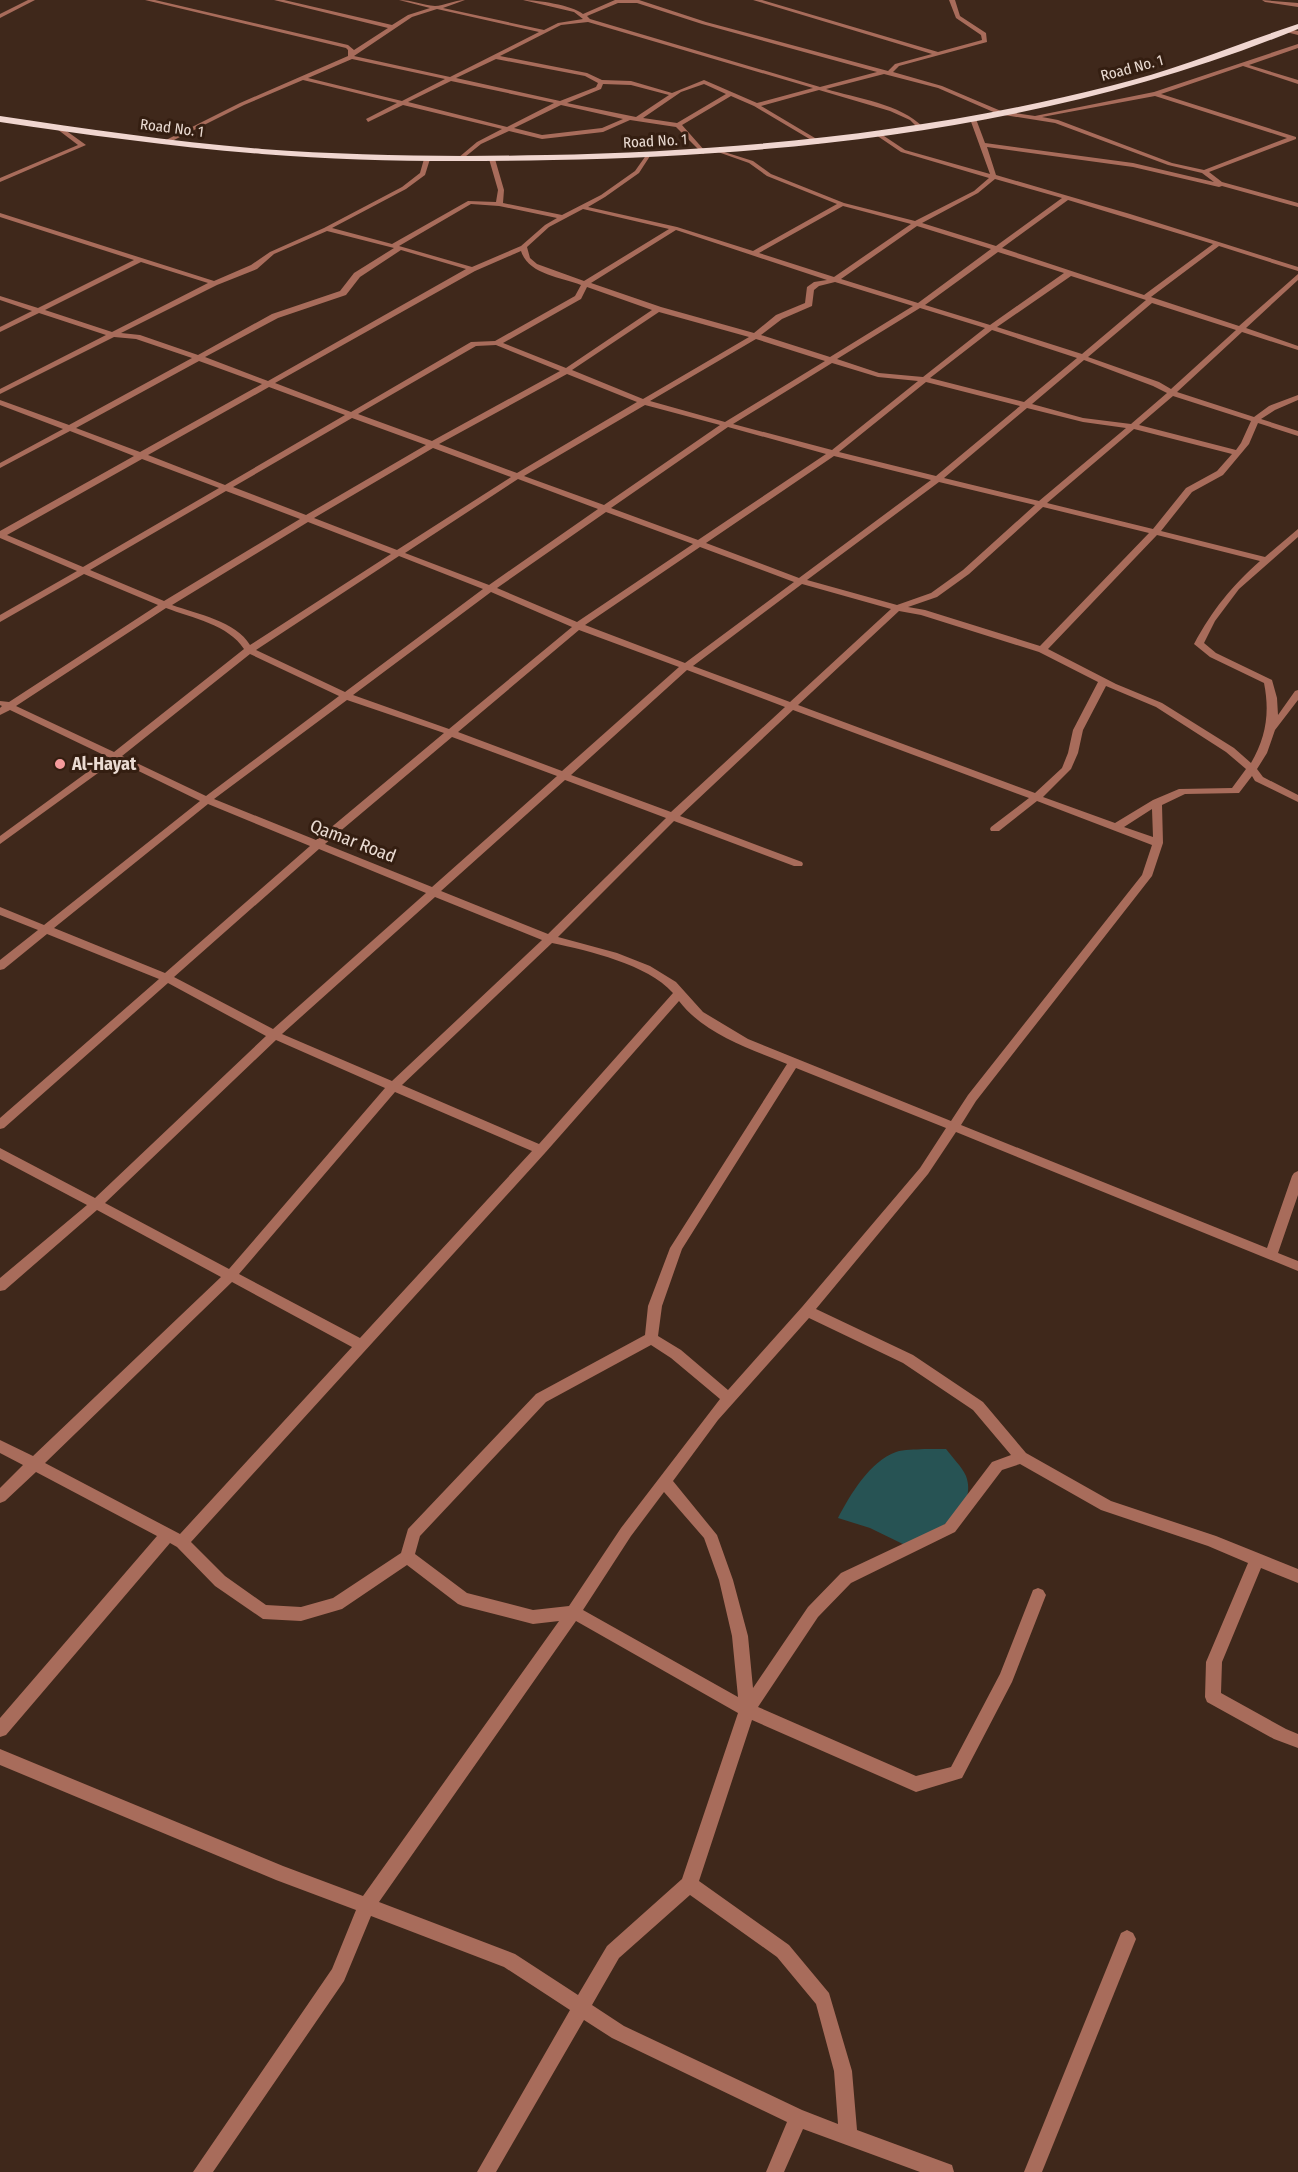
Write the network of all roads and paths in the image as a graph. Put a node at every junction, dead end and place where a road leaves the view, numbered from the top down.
1 (32, 0) edge
2 (148, 0) edge
3 (277, 0) edge
4 (402, 0) edge
5 (462, 0) edge
6 (526, 0) edge
7 (635, 0) edge
8 (756, 0) edge
9 (952, 0) edge
10 (1264, 0) edge
11 (1298, 5) edge
12 (437, 8) junction
13 (0, 16) edge
14 (585, 18) junction
15 (1298, 26) edge
16 (392, 27) junction
17 (1288, 31) junction
18 (546, 32) junction
19 (1298, 33) edge
20 (1298, 46) edge
21 (939, 54) junction
22 (351, 55) junction
23 (496, 57) junction
24 (1244, 65) junction
25 (887, 72) junction
26 (303, 78) junction
27 (454, 79) junction
28 (601, 82) junction
29 (1298, 82) edge
30 (814, 88) junction
31 (730, 94) junction
32 (1155, 94) junction
33 (674, 95) junction
34 (565, 102) junction
35 (402, 103) junction
36 (756, 105) junction
37 (1000, 113) junction
38 (629, 118) junction
39 (639, 118) junction
40 (1034, 118) junction
41 (0, 119) edge
42 (973, 119) junction
43 (368, 120) dead end
44 (678, 125) junction
45 (58, 128) junction
46 (511, 128) junction
47 (921, 128) junction
48 (879, 135) junction
49 (1296, 137) edge
50 (166, 142) junction
51 (818, 142) junction
52 (983, 145) junction
53 (720, 151) junction
54 (703, 152) junction
55 (647, 156) junction
56 (427, 159) junction
57 (460, 159) junction
58 (492, 159) junction
59 (1204, 172) junction
60 (993, 178) junction
61 (0, 180) edge
62 (1244, 190) junction
63 (1065, 199) junction
64 (500, 204) junction
65 (842, 204) junction
66 (1298, 205) edge
67 (581, 207) junction
68 (0, 215) edge
69 (562, 218) junction
70 (14, 219) junction
71 (917, 223) junction
72 (0, 226) edge
73 (675, 228) junction
74 (326, 229) junction
75 (1216, 245) junction
76 (396, 247) junction
77 (523, 247) junction
78 (995, 248) junction
79 (754, 253) junction
80 (140, 260) junction
81 (472, 268) junction
82 (1298, 268) edge
83 (1071, 272) junction
84 (1298, 276) edge
85 (835, 280) junction
86 (214, 283) junction
87 (586, 283) junction
88 (0, 298) edge
89 (1148, 299) junction
90 (920, 305) junction
91 (658, 309) junction
92 (39, 312) junction
93 (992, 329) junction
94 (1240, 329) junction
95 (0, 330) edge
96 (114, 335) junction
97 (755, 336) junction
98 (497, 343) junction
99 (1298, 348) edge
100 (194, 359) junction
101 (830, 359) junction
102 (1079, 359) junction
103 (567, 371) junction
104 (924, 379) junction
105 (269, 384) junction
106 (0, 392) edge
107 (1172, 393) junction
108 (1298, 397) edge
109 (0, 402) edge
110 (644, 402) junction
111 (1025, 405) junction
112 (354, 414) junction
113 (1255, 420) junction
114 (727, 424) junction
115 (1131, 426) junction
116 (71, 430) junction
117 (1298, 434) edge
118 (433, 444) junction
119 (1236, 452) junction
120 (833, 453) junction
121 (140, 455) junction
122 (0, 466) edge
123 (518, 476) junction
124 (939, 478) junction
125 (221, 488) junction
126 (1041, 504) junction
127 (605, 509) junction
128 (308, 518) junction
129 (1157, 530) junction
130 (1298, 532) edge
131 (698, 544) junction
132 (398, 552) junction
133 (1268, 560) junction
134 (81, 570) junction
135 (800, 581) junction
136 (490, 588) junction
137 (165, 605) junction
138 (897, 608) junction
139 (0, 619) edge
140 (578, 626) junction
141 (249, 650) junction
142 (1042, 650) junction
143 (685, 667) junction
144 (1104, 681) junction
145 (1298, 693) edge
146 (346, 696) junction
147 (3, 707) edge
148 (792, 707) junction
149 (1274, 727) junction
150 (452, 733) junction
151 (115, 756) junction
152 (1251, 768) junction
153 (562, 774) junction
154 (1038, 796) junction
155 (1298, 799) edge
156 (207, 800) junction
157 (1157, 802) junction
158 (672, 817) junction
159 (1116, 827) junction
160 (996, 829) dead end
161 (0, 842) edge
162 (1158, 843) junction
163 (317, 845) junction
164 (798, 864) dead end
165 (434, 890) junction
166 (0, 911) edge
167 (44, 931) junction
168 (550, 939) junction
169 (0, 966) edge
170 (165, 977) junction
171 (679, 994) junction
172 (274, 1035) junction
173 (794, 1062) junction
174 (393, 1087) junction
175 (0, 1125) edge
176 (953, 1127) junction
177 (541, 1150) junction
178 (0, 1153) edge
179 (1298, 1176) edge
180 (97, 1203) junction
181 (1271, 1255) junction
182 (1298, 1266) edge
183 (232, 1274) junction
184 (0, 1286) edge
185 (807, 1311) junction
186 (651, 1338) junction
187 (361, 1345) junction
188 (728, 1398) junction
189 (0, 1446) edge
190 (1021, 1457) junction
191 (33, 1464) junction
192 (664, 1481) junction
193 (0, 1497) edge
194 (167, 1535) junction
195 (182, 1542) junction
196 (407, 1557) junction
197 (1257, 1559) junction
198 (1298, 1576) edge
199 (1038, 1595) dead end
200 (573, 1611) junction
201 (747, 1710) junction
202 (0, 1730) edge
203 (1298, 1741) edge
204 (0, 1757) edge
205 (689, 1884) junction
206 (366, 1907) junction
207 (1127, 1938) dead end
208 (578, 2008) junction
209 (798, 2118) junction
210 (848, 2136) junction
211 (202, 2172) edge
212 (486, 2172) edge
213 (775, 2172) edge
214 (945, 2172) edge
215 (1034, 2172) edge

1 - 13 street
2 - 22 street
3 - 16 street
4 - 12 street
5 - 12 street
6 - 14 street
7 - 14 street
7 - 25 street
8 - 21 street
9 - 21 street
10 - 11 street
12 - 16 street
12 - 18 street
14 - 18 street
14 - 30 street
15 - 17 highway, Road No. 1
16 - 22 street
17 - 19 street
17 - 37 highway, Road No. 1
18 - 23 street
20 - 24 street
21 - 25 street
22 - 26 street
22 - 27 street
23 - 27 street
23 - 28 street
24 - 29 street
24 - 32 street
25 - 30 street
25 - 37 street
26 - 35 street
26 - 50 street
27 - 34 street
27 - 35 street
28 - 33 street
28 - 34 street
30 - 36 street
30 - 47 street
31 - 33 street
31 - 36 street
31 - 44 street
32 - 40 street
32 - 49 street
33 - 39 street
34 - 38 street
34 - 46 street
35 - 43 street
35 - 46 street
36 - 51 street
37 - 40 street
37 - 42 highway, Road No. 1
38 - 39 street
38 - 46 street
39 - 44 street
40 - 59 street
41 - 45 highway, Road No. 1
42 - 47 highway, Road No. 1
42 - 52 street
44 - 54 street
45 - 50 highway, Road No. 1
45 - 61 street
46 - 57 street
47 - 48 highway, Road No. 1
48 - 51 highway, Road No. 1
48 - 60 street
49 - 59 street
50 - 56 highway, Road No. 1
51 - 53 highway, Road No. 1
52 - 60 street
52 - 62 street
53 - 54 highway, Road No. 1
53 - 65 street
54 - 55 highway, Road No. 1
55 - 58 highway, Road No. 1
55 - 67 street
56 - 57 highway, Road No. 1
56 - 74 street
57 - 58 highway, Road No. 1
58 - 64 street
59 - 62 street
60 - 63 street
60 - 71 street
62 - 66 street
63 - 75 street
63 - 78 street
64 - 69 street
64 - 76 street
65 - 71 street
65 - 79 street
67 - 69 street
67 - 73 street
68 - 70 street
69 - 77 street
70 - 72 street
70 - 80 street
71 - 78 street
71 - 85 street
73 - 79 street
73 - 87 street
74 - 76 street
74 - 86 street
75 - 82 street
75 - 89 street
76 - 81 street
76 - 100 street
77 - 81 street
77 - 87 street
78 - 83 street
78 - 90 street
79 - 85 street
80 - 86 street
80 - 92 street
81 - 105 street
83 - 89 street
83 - 93 street
84 - 94 street
85 - 90 street
85 - 97 street
86 - 96 street
87 - 91 street
87 - 98 street
88 - 92 street
89 - 94 street
89 - 102 street
90 - 93 street
90 - 101 street
91 - 97 street
91 - 103 street
92 - 95 street
92 - 96 street
93 - 102 street
93 - 104 street
94 - 99 street
94 - 107 street
96 - 100 street
96 - 106 street
97 - 101 street
97 - 110 street
98 - 103 street
98 - 112 street
100 - 105 street
100 - 116 street
101 - 104 street
101 - 114 street
102 - 107 street
102 - 111 street
103 - 110 street
103 - 118 street
104 - 111 street
104 - 120 street
105 - 112 street
105 - 121 street
107 - 113 street
107 - 115 street
108 - 113 street
109 - 116 street
110 - 114 street
110 - 123 street
111 - 115 street
111 - 124 street
112 - 118 street
112 - 125 street
113 - 117 street
113 - 119 street
114 - 120 street
114 - 127 street
115 - 119 street
115 - 126 street
116 - 121 street
116 - 122 street
118 - 123 street
118 - 128 street
119 - 129 street
120 - 124 street
120 - 131 street
121 - 125 street
121 - 134 street
123 - 127 street
123 - 132 street
124 - 126 street
124 - 135 street
125 - 128 street
125 - 134 street
126 - 129 street
126 - 138 street
127 - 131 street
127 - 136 street
128 - 132 street
128 - 137 street
129 - 133 street
129 - 142 street
130 - 133 street
131 - 135 street
131 - 140 street
132 - 136 street
132 - 141 street
133 - 149 street
134 - 137 street
134 - 139 street
135 - 138 street
135 - 143 street
136 - 140 street
136 - 146 street
137 - 141 street
137 - 147 street
138 - 142 street
138 - 148 street
140 - 143 street
140 - 150 street
141 - 146 street
141 - 151 street
142 - 144 street
143 - 148 street
143 - 153 street
144 - 152 street
144 - 154 street
145 - 149 street
146 - 150 street
146 - 156 street
147 - 151 street, Qamar Road
148 - 154 street
148 - 158 street
149 - 152 street
150 - 153 street
150 - 163 street
151 - 156 street, Qamar Road
151 - 161 street
152 - 155 street
152 - 157 street
153 - 158 street
153 - 165 street
154 - 159 street
154 - 160 street
156 - 163 street, Qamar Road
156 - 167 street
157 - 159 street
157 - 162 street
158 - 164 street
158 - 168 street
159 - 162 street
162 - 176 street
163 - 165 street, Qamar Road
163 - 170 street
165 - 168 street, Qamar Road
165 - 172 street
166 - 167 street
167 - 169 street
167 - 170 street
168 - 171 street, Qamar Road
168 - 174 street
170 - 172 street
170 - 175 street
171 - 173 street, Qamar Road
171 - 177 street
172 - 174 street
172 - 180 street
173 - 176 street, Qamar Road
173 - 186 street
174 - 177 street
174 - 183 street
176 - 181 street, Qamar Road
176 - 185 street
177 - 187 street
178 - 180 street
179 - 181 street
180 - 183 street
180 - 184 street
181 - 182 street, Qamar Road
183 - 187 street
183 - 191 street
185 - 188 street
185 - 190 street
186 - 188 street
186 - 196 street
187 - 195 street
188 - 192 street
189 - 191 street
190 - 197 street
190 - 201 street
191 - 193 street
191 - 194 street
192 - 200 street
192 - 201 street
194 - 195 street
194 - 202 street
195 - 196 street
196 - 200 street
197 - 198 street
197 - 203 street
199 - 201 street
200 - 201 street
200 - 206 street
201 - 205 street
204 - 206 street
205 - 208 street
205 - 210 street
206 - 208 street
206 - 211 street
207 - 215 street
208 - 209 street
208 - 212 street
209 - 210 street
209 - 213 street
210 - 214 street

